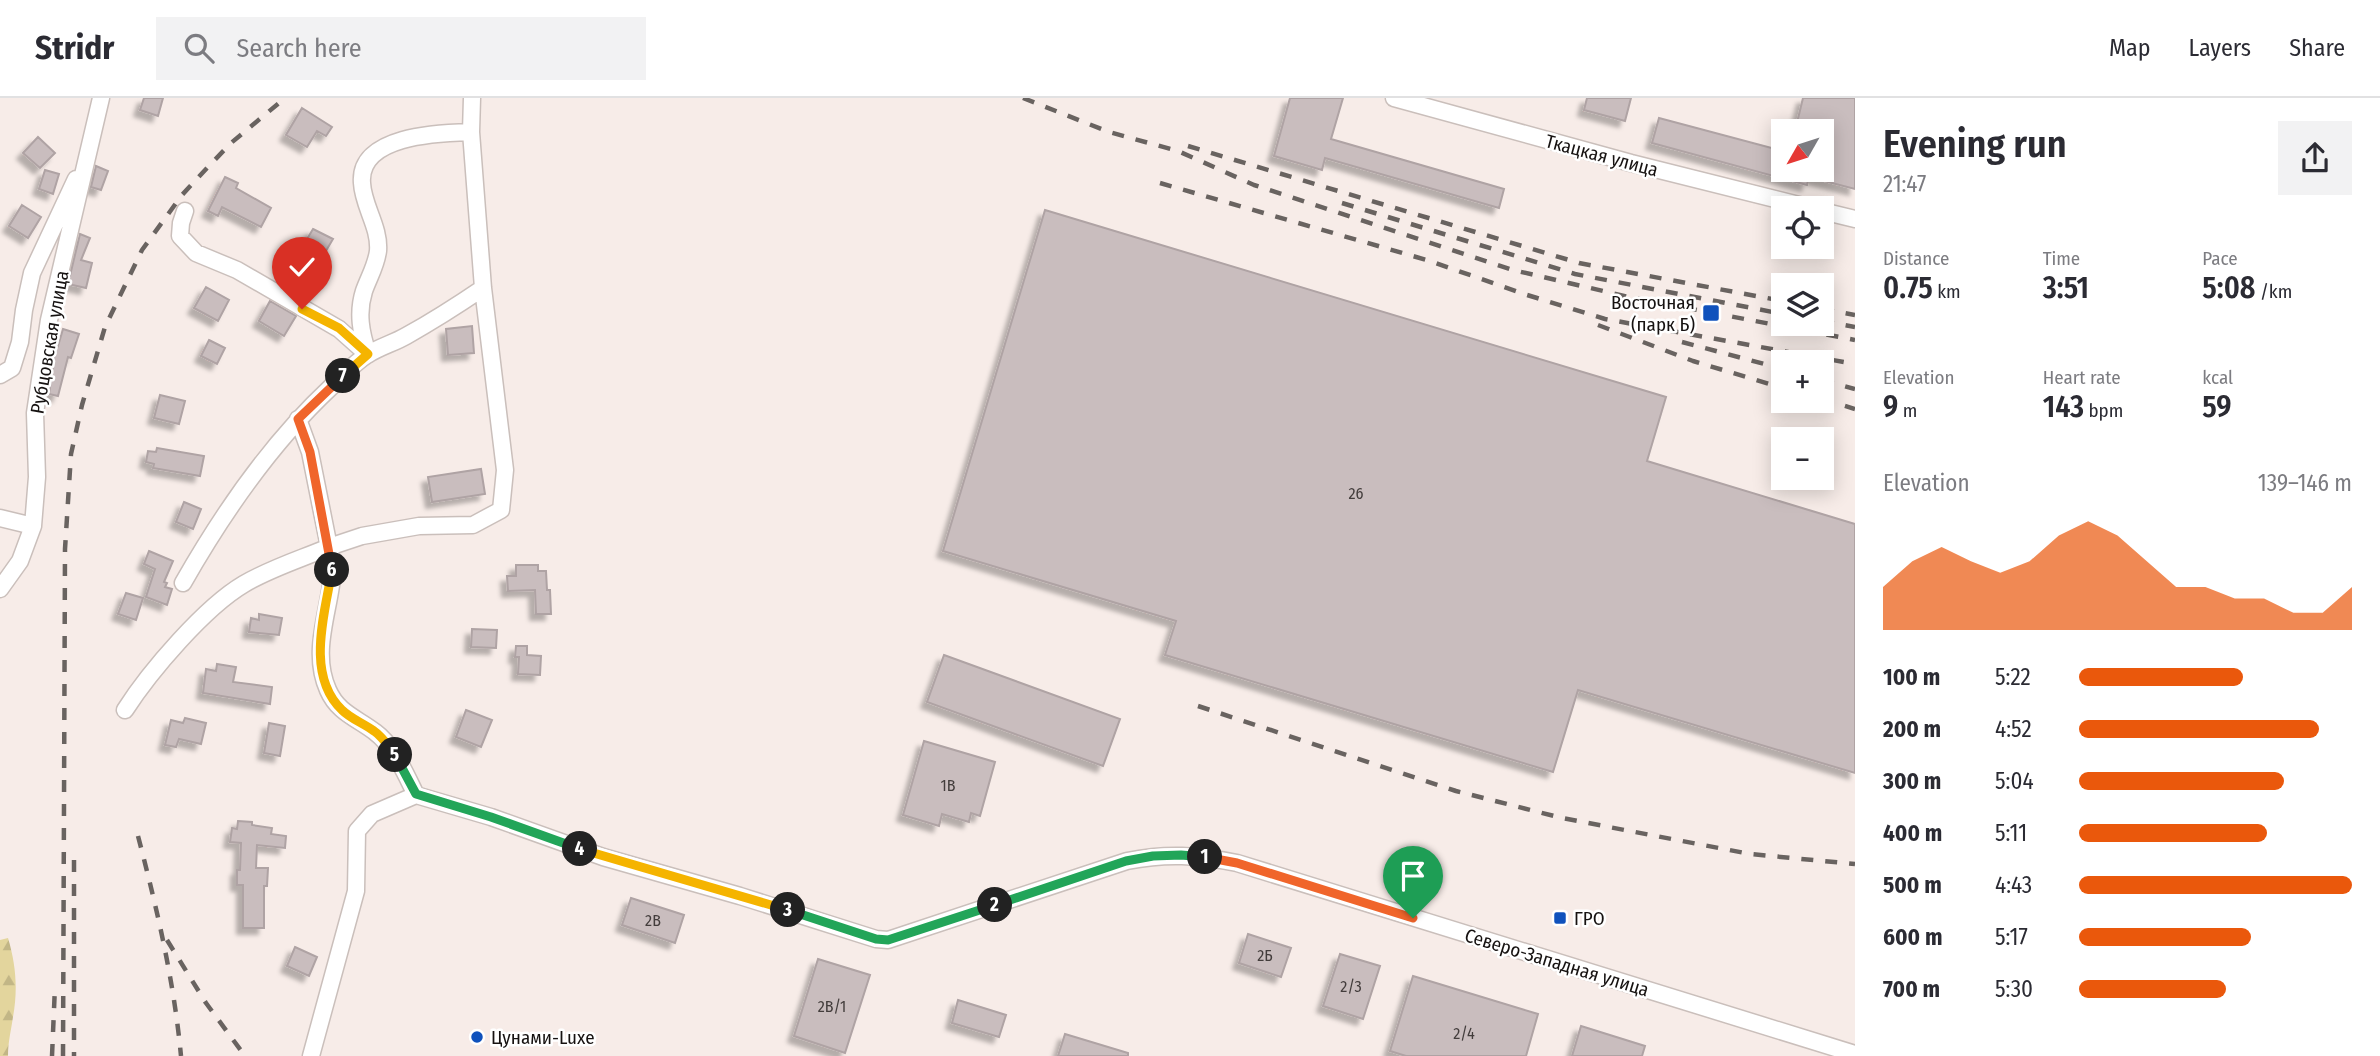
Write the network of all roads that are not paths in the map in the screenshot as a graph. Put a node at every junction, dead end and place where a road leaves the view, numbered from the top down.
1 (101, 98) edge
2 (472, 98) edge
3 (1394, 98) edge
4 (471, 132) junction
5 (85, 161) junction
6 (1771, 198) edge
7 (185, 211) dead end
8 (1834, 214) edge
9 (1855, 219) edge
10 (483, 288) junction
11 (368, 354) junction
12 (0, 375) edge
13 (298, 419) junction
14 (0, 518) edge
15 (33, 526) junction
16 (329, 547) junction
17 (184, 583) dead end
18 (2, 584) edge
19 (125, 710) dead end
20 (416, 794) junction
21 (1855, 1054) edge
22 (311, 1056) edge

1 - 5 street, Рубцовская улица
2 - 4 street
3 - 6 street, Ткацкая улица
4 - 10 street
4 - 11 street
5 - 12 street, Рубцовская улица
5 - 15 street, Рубцовская улица
7 - 11 street
8 - 9 street
10 - 11 street
10 - 16 street
11 - 13 street
13 - 16 street
13 - 17 street
14 - 15 street
15 - 18 street, Рубцовская улица
16 - 19 street
16 - 20 street
20 - 21 street, Северо-Западная улица
20 - 22 street

